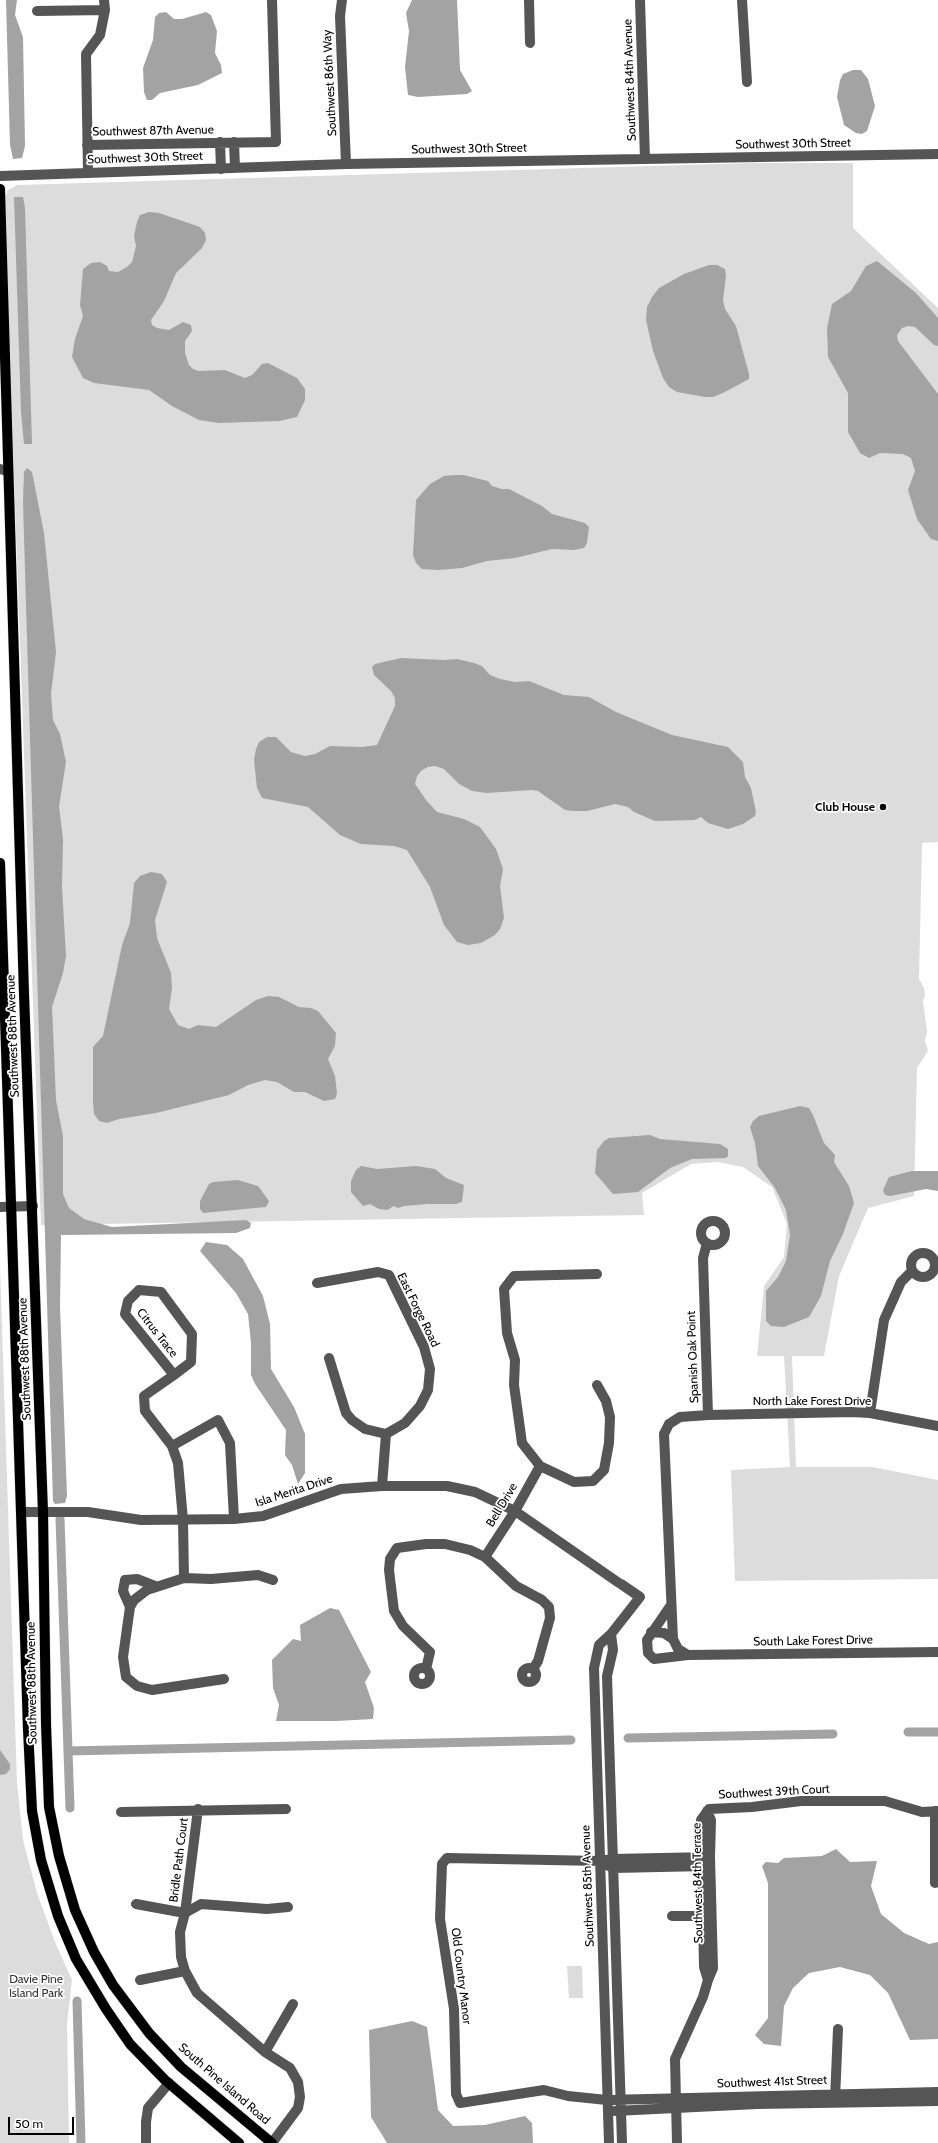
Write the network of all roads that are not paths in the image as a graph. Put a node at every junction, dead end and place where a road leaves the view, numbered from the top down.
1 (272, 0) edge
2 (342, 0) edge
3 (529, 0) edge
4 (640, 0) edge
5 (742, 0) edge
6 (105, 5) edge
7 (37, 11) dead end
8 (530, 43) dead end
9 (747, 82) dead end
10 (220, 142) junction
11 (234, 142) junction
12 (87, 145) junction
13 (938, 154) edge
14 (645, 159) junction
15 (346, 164) junction
16 (235, 168) junction
17 (221, 169) junction
18 (88, 172) junction
19 (0, 176) edge
20 (0, 189) edge
21 (3, 471) edge
22 (0, 863) edge
23 (33, 1206) junction
24 (0, 1207) edge
25 (13, 1207) junction
26 (707, 1243) dead end
27 (912, 1271) dead end
28 (597, 1274) dead end
29 (317, 1283) dead end
30 (329, 1358) dead end
31 (174, 1375) junction
32 (597, 1385) dead end
33 (870, 1413) junction
34 (708, 1415) junction
35 (938, 1426) edge
36 (386, 1434) junction
37 (172, 1446) junction
38 (540, 1466) junction
39 (382, 1486) junction
40 (515, 1511) junction
41 (22, 1512) junction
42 (43, 1512) junction
43 (234, 1519) junction
44 (183, 1520) junction
45 (485, 1557) junction
46 (184, 1578) junction
47 (273, 1580) dead end
48 (155, 1586) junction
49 (640, 1597) joint
50 (671, 1604) junction
51 (130, 1607) junction
52 (651, 1632) junction
53 (611, 1634) junction
54 (673, 1639) junction
55 (938, 1652) edge
56 (688, 1656) junction
57 (426, 1669) dead end
58 (533, 1669) dead end
59 (224, 1679) dead end
60 (286, 1809) dead end
61 (198, 1810) junction
62 (707, 1811) joint
63 (936, 1811) edge
64 (121, 1812) dead end
65 (59, 1856) joint
66 (600, 1862) junction
67 (706, 1862) junction
68 (613, 1863) junction
69 (935, 1883) dead end
70 (136, 1904) dead end
71 (288, 1907) dead end
72 (185, 1913) junction
73 (672, 1916) dead end
74 (707, 1916) junction
75 (185, 1971) junction
76 (140, 1980) dead end
77 (293, 2004) dead end
78 (838, 2029) dead end
79 (265, 2052) junction
80 (169, 2083) junction
81 (938, 2092) edge
82 (676, 2098) junction
83 (835, 2098) junction
84 (607, 2100) junction
85 (621, 2100) junction
86 (938, 2101) edge
87 (676, 2108) junction
88 (621, 2110) junction
89 (607, 2111) junction
90 (146, 2143) edge
91 (239, 2143) edge
92 (272, 2143) edge
93 (608, 2143) edge
94 (622, 2143) edge
95 (677, 2143) edge

1 - 11 street, Southwest 87th Avenue
2 - 15 street, Southwest 86th Way
3 - 8 street
4 - 14 street, Southwest 84th Avenue
5 - 9 street
6 - 7 street
6 - 12 street
10 - 11 street, Southwest 87th Avenue
10 - 12 street, Southwest 87th Avenue
10 - 17 street, Southwest 87th Avenue
11 - 16 street
12 - 18 street
13 - 14 street, Southwest 30th Street
14 - 15 street, Southwest 30th Street
15 - 16 street, Southwest 30th Street
16 - 17 street, Southwest 30th Street
17 - 18 street, Southwest 30th Street
18 - 19 street, Southwest 30th Street
20 - 21 main road, Southwest 88th Avenue
21 - 23 main road, Southwest 88th Avenue
22 - 25 main road, Southwest 88th Avenue
23 - 25 street
23 - 42 main road, Southwest 88th Avenue
24 - 25 street
25 - 41 main road, Southwest 88th Avenue
26 - 34 street, Spanish Oak Point
27 - 33 street
28 - 38 street
29 - 36 street, East Forge Road
30 - 36 street
31 - 31 street, Citrus Trace
31 - 37 street, Citrus Trace
32 - 38 street
33 - 34 street, North Lake Forest Drive
33 - 35 street, North Lake Forest Drive
34 - 50 street, Spanish Oak Point
36 - 39 street
37 - 43 street
37 - 44 street, Citrus Trace
38 - 40 street, Bell Drive
39 - 40 street, Isla Merita Drive
39 - 43 street, Isla Merita Drive
40 - 45 street, Bell Drive
40 - 49 street, Isla Merita Drive
41 - 42 street, Isla Merita Drive
41 - 80 main road, Southwest 88th Avenue
42 - 44 street, Isla Merita Drive
42 - 65 main road, Southwest 88th Avenue
43 - 44 street, Isla Merita Drive
44 - 46 street, Citrus Trace
45 - 57 street
45 - 58 street
46 - 47 street
46 - 48 street
48 - 51 street
48 - 51 street
49 - 53 street, Southwest 85th Avenue
50 - 52 street
50 - 54 street, Spanish Oak Point
51 - 59 street
52 - 54 street
52 - 56 street
53 - 66 street, Southwest 85th Avenue
53 - 68 street
54 - 56 street
55 - 56 street, South Lake Forest Drive
60 - 61 street, Bridle Path Court
61 - 64 street, Bridle Path Court
61 - 72 street, Bridle Path Court
62 - 63 street, Southwest 39th Court
62 - 67 street, Southwest 84th Terrace
63 - 69 street
65 - 92 main road, South Pine Island Road
66 - 68 street
66 - 84 street, Southwest 85th Avenue
66 - 84 street, Old Country Manor
67 - 68 street
67 - 74 street, Southwest 84th Terrace
68 - 85 street
70 - 72 street, Bridle Path Court
71 - 72 street, Bridle Path Court
72 - 75 street, Bridle Path Court
73 - 74 street
74 - 82 street, Southwest 84th Terrace
75 - 76 street
75 - 79 street, Bridle Path Court
77 - 79 street
78 - 83 street
79 - 92 street, Bridle Path Court
80 - 90 street
80 - 91 main road
81 - 83 street, Southwest 41st Street
81 - 86 street
82 - 83 street, Southwest 41st Street
82 - 85 street, Southwest 41st Street
82 - 87 street, Southwest 84th Terrace
83 - 86 street, Southwest 41st Street
83 - 87 street, Southwest 41st Street
84 - 85 street, Southwest 41st Street
84 - 89 street, Southwest 85th Avenue
85 - 88 street
87 - 88 street, Southwest 41st Street
87 - 95 street, Southwest 84th Terrace
88 - 89 street, Southwest 41st Street
88 - 94 street
89 - 93 street, Southwest 85th Avenue

